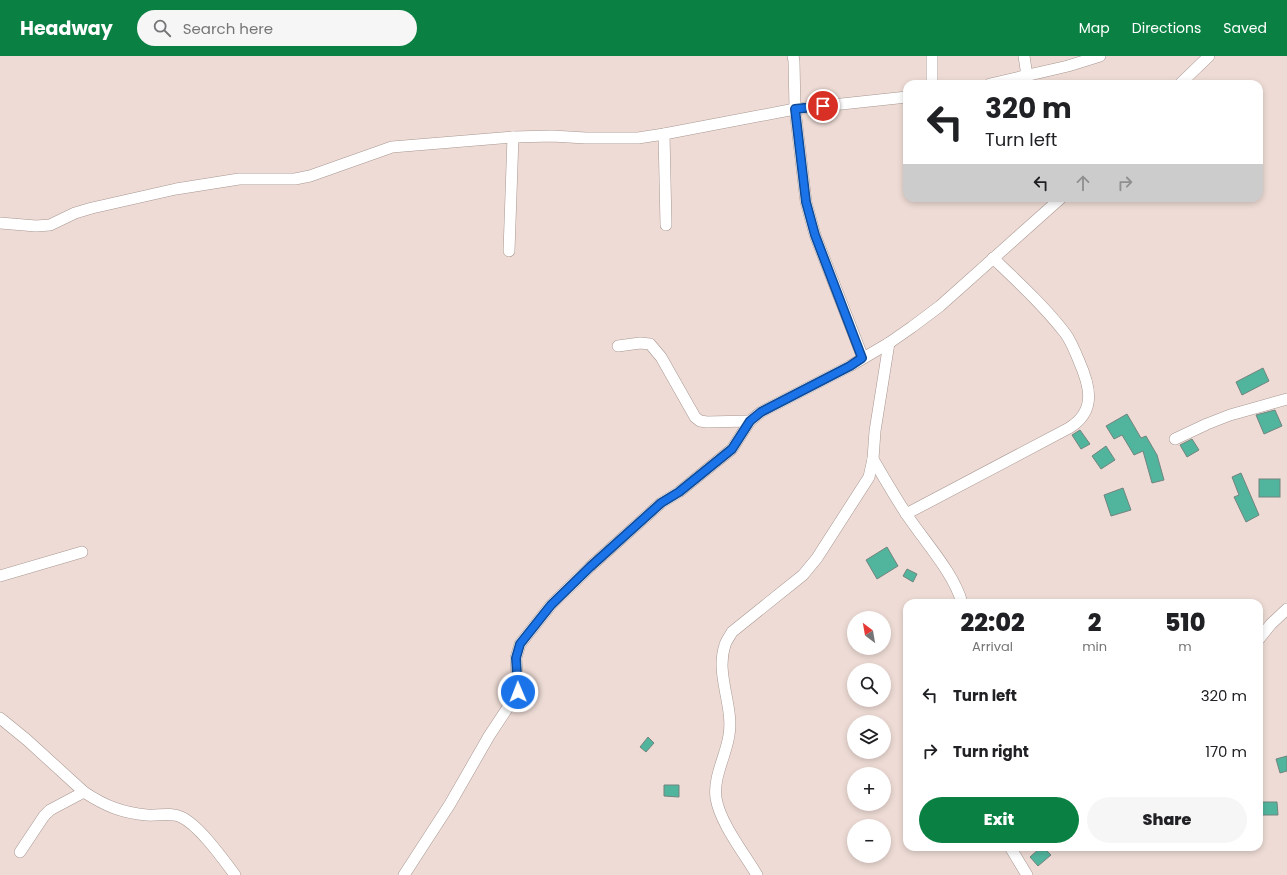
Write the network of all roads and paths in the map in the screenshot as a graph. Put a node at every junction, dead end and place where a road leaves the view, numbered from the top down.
1 (793, 56) edge
2 (932, 56) edge
3 (1024, 56) edge
4 (1100, 56) edge
5 (1209, 56) edge
6 (1027, 76) junction
7 (932, 80) edge
8 (1008, 80) edge
9 (1184, 80) edge
10 (903, 97) edge
11 (795, 109) junction
12 (664, 134) junction
13 (513, 136) junction
14 (1056, 202) edge
15 (0, 223) edge
16 (666, 225) dead end
17 (509, 251) dead end
18 (993, 258) junction
19 (889, 343) junction
20 (618, 346) dead end
21 (862, 358) junction
22 (1287, 399) edge
23 (750, 421) junction
24 (1175, 439) dead end
25 (873, 459) junction
26 (906, 514) junction
27 (82, 552) dead end
28 (0, 576) edge
29 (961, 599) edge
30 (1287, 609) edge
31 (1263, 635) edge
32 (0, 718) edge
33 (84, 792) junction
34 (1012, 851) edge
35 (20, 852) dead end
36 (235, 875) edge
37 (404, 875) edge
38 (757, 875) edge
39 (1027, 875) edge

1 - 11 street
2 - 7 street
3 - 6 street
4 - 6 street
5 - 9 street
6 - 8 street
10 - 11 street
11 - 12 street
11 - 21 street
12 - 13 street
12 - 16 street
13 - 15 street
13 - 17 street
14 - 18 street
18 - 19 street
18 - 26 street
19 - 21 street
19 - 25 street
20 - 23 street
21 - 23 street
22 - 24 street
23 - 37 street
25 - 26 street
25 - 38 street
26 - 29 street
27 - 28 street
30 - 31 street
32 - 33 street
33 - 35 street
33 - 36 street
34 - 39 street

